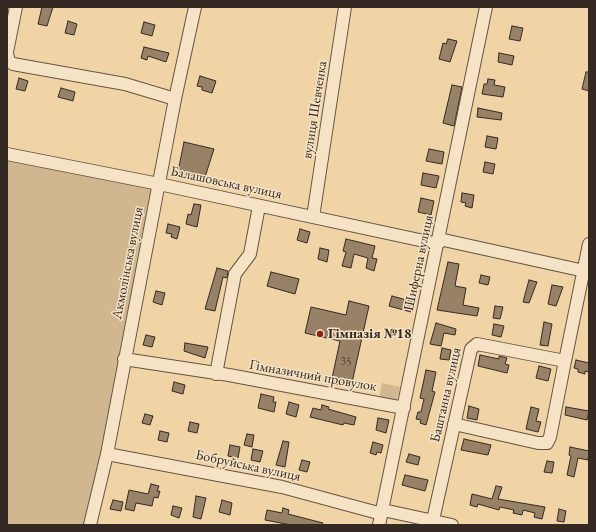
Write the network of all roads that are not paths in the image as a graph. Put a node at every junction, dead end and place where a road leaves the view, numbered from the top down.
1 (16, 7) edge
2 (195, 7) edge
3 (345, 7) edge
4 (486, 7) edge
5 (7, 53) edge
6 (175, 99) junction
7 (7, 154) edge
8 (159, 184) junction
9 (259, 206) junction
10 (314, 217) junction
11 (439, 242) junction
12 (589, 244) edge
13 (586, 272) edge
14 (124, 359) junction
15 (565, 361) junction
16 (216, 374) junction
17 (404, 408) junction
18 (454, 424) junction
19 (107, 454) junction
20 (381, 516) edge
21 (433, 520) junction
22 (90, 525) edge
23 (452, 525) edge

1 - 5 street
2 - 6 street, Акмолінська вулиця
3 - 10 street, вулиця Шевченка
4 - 11 street, Шиферна вулиця
5 - 6 street
6 - 8 street, Акмолінська вулиця
7 - 8 street, Балашовська вулиця
8 - 9 street, Балашовська вулиця
8 - 14 street, Акмолінська вулиця
9 - 10 street, Балашовська вулиця
9 - 16 street
10 - 11 street, Балашовська вулиця
11 - 13 street, Балашовська вулиця
11 - 17 street, Шиферна вулиця
12 - 13 street
13 - 15 street
14 - 16 street, Гімназичний провулок
14 - 19 street, Акмолінська вулиця
15 - 18 street, Баштанна вулиця
15 - 18 street
16 - 17 street, Гімназичний провулок
17 - 20 street, Шиферна вулиця
18 - 21 street, Баштанна вулиця
19 - 20 street, Бобруйська вулиця
19 - 22 street, Акмолінська вулиця
20 - 21 street, Бобруйська вулиця
21 - 23 street, Бобруйська вулиця

